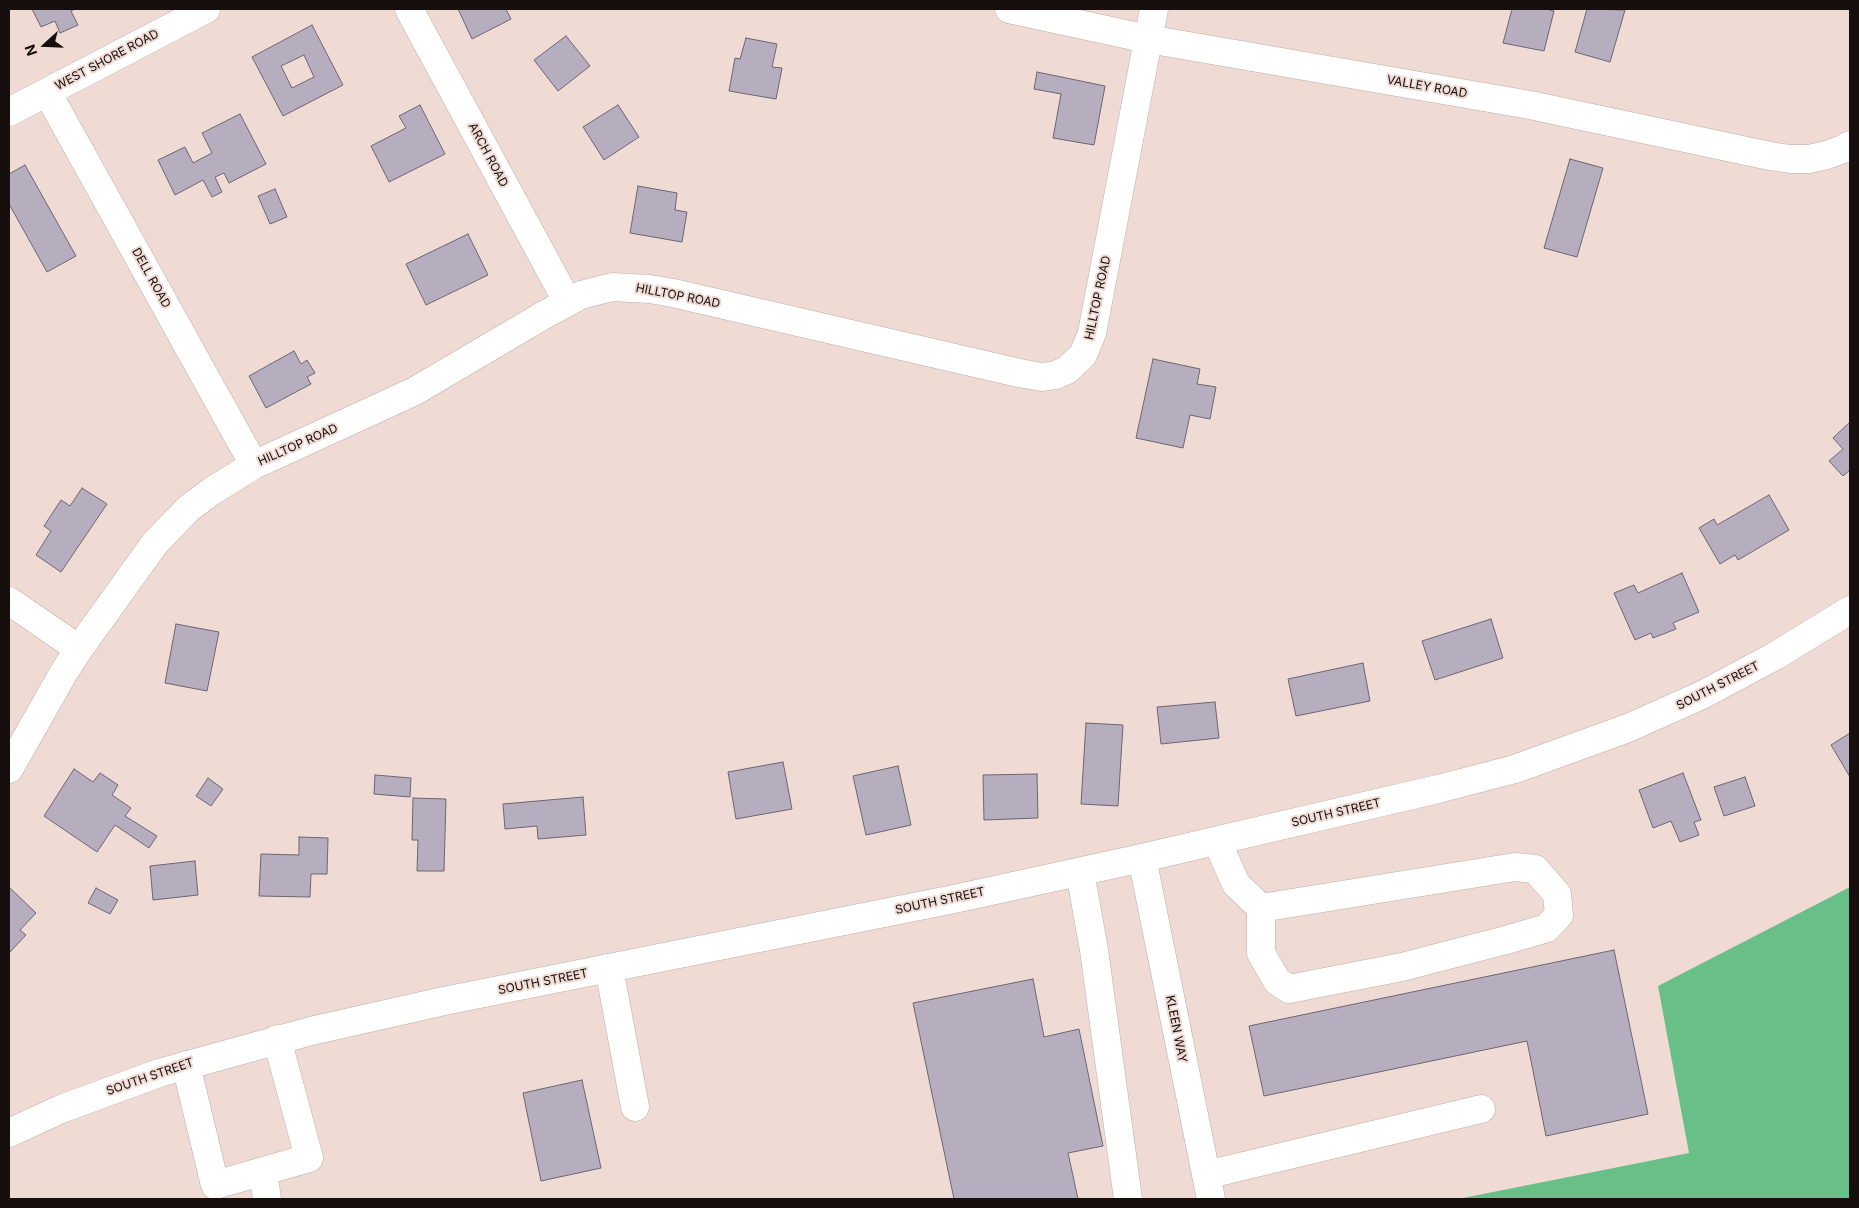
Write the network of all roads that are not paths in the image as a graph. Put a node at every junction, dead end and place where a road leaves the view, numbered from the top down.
1 (206, 9) edge
2 (409, 9) edge
3 (1009, 9) edge
4 (1154, 9) edge
5 (1148, 39) junction
6 (47, 92) junction
7 (9, 112) edge
8 (1847, 147) edge
9 (567, 302) junction
10 (254, 465) junction
11 (9, 601) edge
12 (1850, 610) edge
13 (79, 649) junction
14 (9, 769) edge
15 (1217, 841) junction
16 (1142, 858) junction
17 (1080, 872) junction
18 (1261, 908) junction
19 (610, 968) junction
20 (277, 1039) junction
21 (186, 1065) junction
22 (635, 1107) dead end
23 (1481, 1110) dead end
24 (9, 1133) edge
25 (262, 1172) junction
26 (1208, 1187) edge
27 (267, 1199) edge
28 (1128, 1199) edge

1 - 6 street, WEST SHORE ROAD
2 - 9 street, ARCH ROAD
3 - 5 street, VALLEY ROAD
4 - 5 street, HILLTOP ROAD
5 - 8 street, VALLEY ROAD
5 - 9 street, HILLTOP ROAD
6 - 7 street, WEST SHORE ROAD
6 - 10 street, DELL ROAD
9 - 10 street, HILLTOP ROAD
10 - 13 street, HILLTOP ROAD
11 - 13 street
12 - 15 street, SOUTH STREET
13 - 14 street, HILLTOP ROAD
15 - 16 street, SOUTH STREET
15 - 18 street
16 - 17 street, SOUTH STREET
16 - 26 street, KLEEN WAY
17 - 19 street, SOUTH STREET
17 - 28 street
18 - 18 street
19 - 20 street, SOUTH STREET
19 - 22 street
20 - 21 street, SOUTH STREET
20 - 25 street
21 - 24 street, SOUTH STREET
21 - 25 street
23 - 26 street
25 - 27 street

